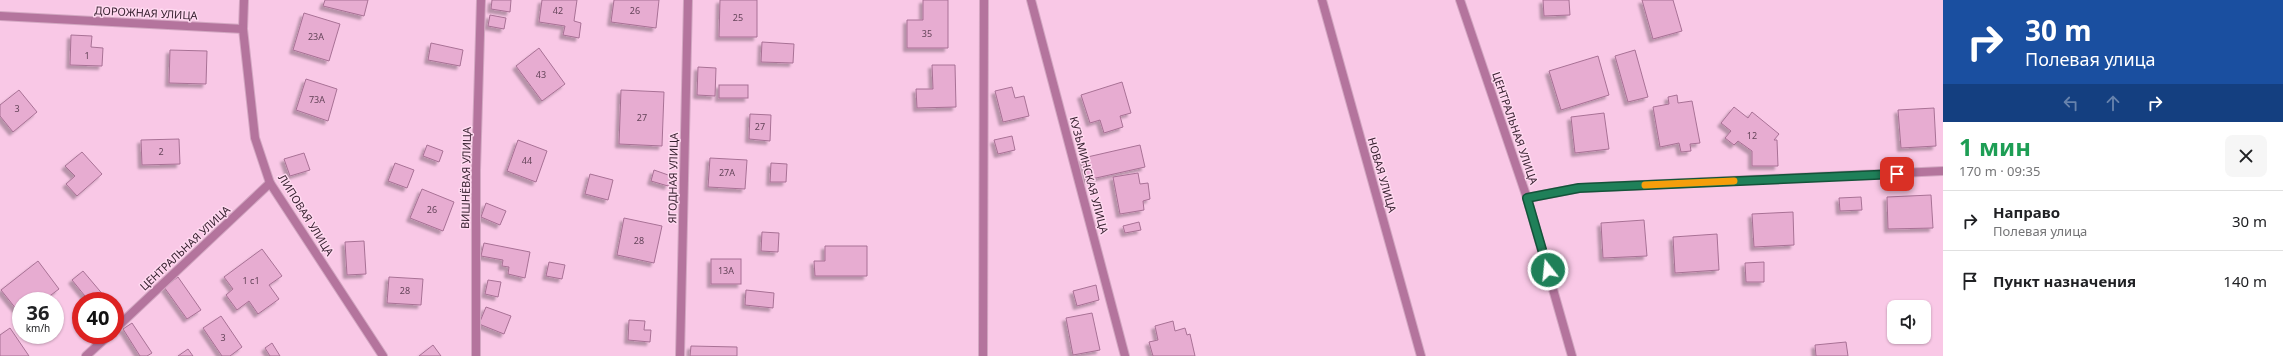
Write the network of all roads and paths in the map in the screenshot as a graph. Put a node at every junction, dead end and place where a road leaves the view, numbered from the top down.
1 (244, 0) edge
2 (482, 0) edge
3 (688, 0) edge
4 (984, 0) edge
5 (1031, 0) edge
6 (1322, 0) edge
7 (1460, 0) edge
8 (0, 16) edge
9 (243, 30) junction
10 (1943, 172) edge
11 (270, 183) junction
12 (1527, 198) junction
13 (124, 321) edge
14 (99, 344) edge
15 (86, 356) edge
16 (383, 356) edge
17 (476, 356) edge
18 (680, 356) edge
19 (983, 356) edge
20 (1125, 356) edge
21 (1421, 356) edge
22 (1572, 356) edge

1 - 9 street, ЛИПОВАЯ УЛИЦА
2 - 17 street, ВИШНЁВАЯ УЛИЦА
3 - 18 street, ЯГОДНАЯ УЛИЦА
4 - 19 street
5 - 20 street, КУЗЬМИНСКАЯ УЛИЦА
6 - 21 street, НОВАЯ УЛИЦА
7 - 12 street, ЦЕНТРАЛЬНАЯ УЛИЦА
8 - 9 street, ДОРОЖНАЯ УЛИЦА
9 - 11 street, ЛИПОВАЯ УЛИЦА
10 - 12 street
11 - 13 street, ЦЕНТРАЛЬНАЯ УЛИЦА
11 - 16 street, ЛИПОВАЯ УЛИЦА
12 - 22 street, ЦЕНТРАЛЬНАЯ УЛИЦА
14 - 15 street

